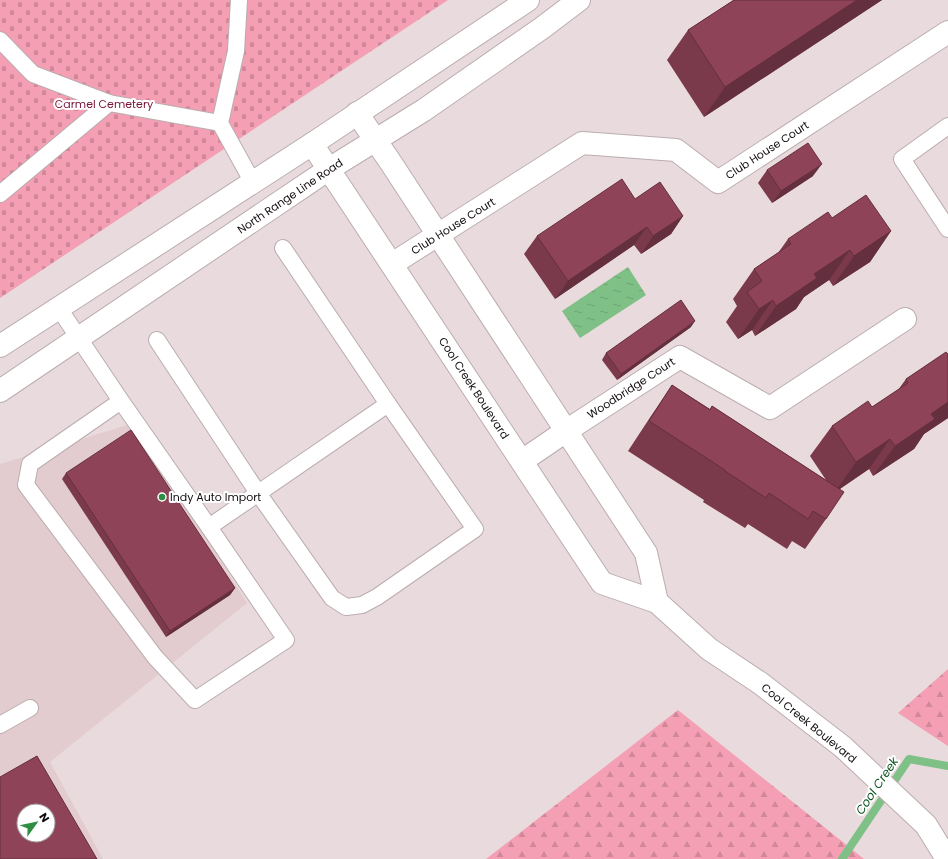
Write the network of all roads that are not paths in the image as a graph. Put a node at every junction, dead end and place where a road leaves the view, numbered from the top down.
1 (239, 0) edge
2 (528, 0) edge
3 (579, 0) edge
4 (948, 32) edge
5 (0, 40) edge
6 (109, 103) junction
7 (357, 114) junction
8 (220, 123) junction
9 (948, 126) edge
10 (374, 140) junction
11 (312, 144) junction
12 (329, 169) junction
13 (253, 182) junction
14 (0, 194) edge
15 (948, 228) edge
16 (438, 236) junction
17 (283, 248) dead end
18 (392, 264) junction
19 (58, 307) junction
20 (905, 319) dead end
21 (79, 338) junction
22 (157, 340) dead end
23 (0, 346) edge
24 (0, 390) edge
25 (121, 402) junction
26 (388, 404) junction
27 (566, 431) junction
28 (522, 462) junction
29 (258, 493) junction
30 (209, 527) junction
31 (657, 602) junction
32 (30, 708) dead end
33 (0, 725) edge
34 (947, 859) edge

1 - 8 lane
2 - 7 street
3 - 10 street, North Range Line Road
4 - 16 street, Club House Court
5 - 6 lane
6 - 8 lane
6 - 14 lane
7 - 10 street
7 - 11 street
8 - 13 lane
9 - 15 lane
10 - 12 street, North Range Line Road
10 - 16 street
11 - 12 street, Cool Creek Boulevard
11 - 13 street
12 - 18 street, Cool Creek Boulevard
12 - 21 street, North Range Line Road
13 - 19 street
16 - 18 street, Club House Court
16 - 27 street
17 - 26 lane
18 - 28 street, Cool Creek Boulevard
19 - 21 lane
19 - 23 street
20 - 27 street, Woodbridge Court
21 - 24 street, North Range Line Road
21 - 25 lane
22 - 29 lane
25 - 30 lane
25 - 30 lane
26 - 29 lane
26 - 29 lane
27 - 28 street, Woodbridge Court
27 - 31 street
28 - 31 street, Cool Creek Boulevard
29 - 30 lane
31 - 34 street, Cool Creek Boulevard
32 - 33 lane

